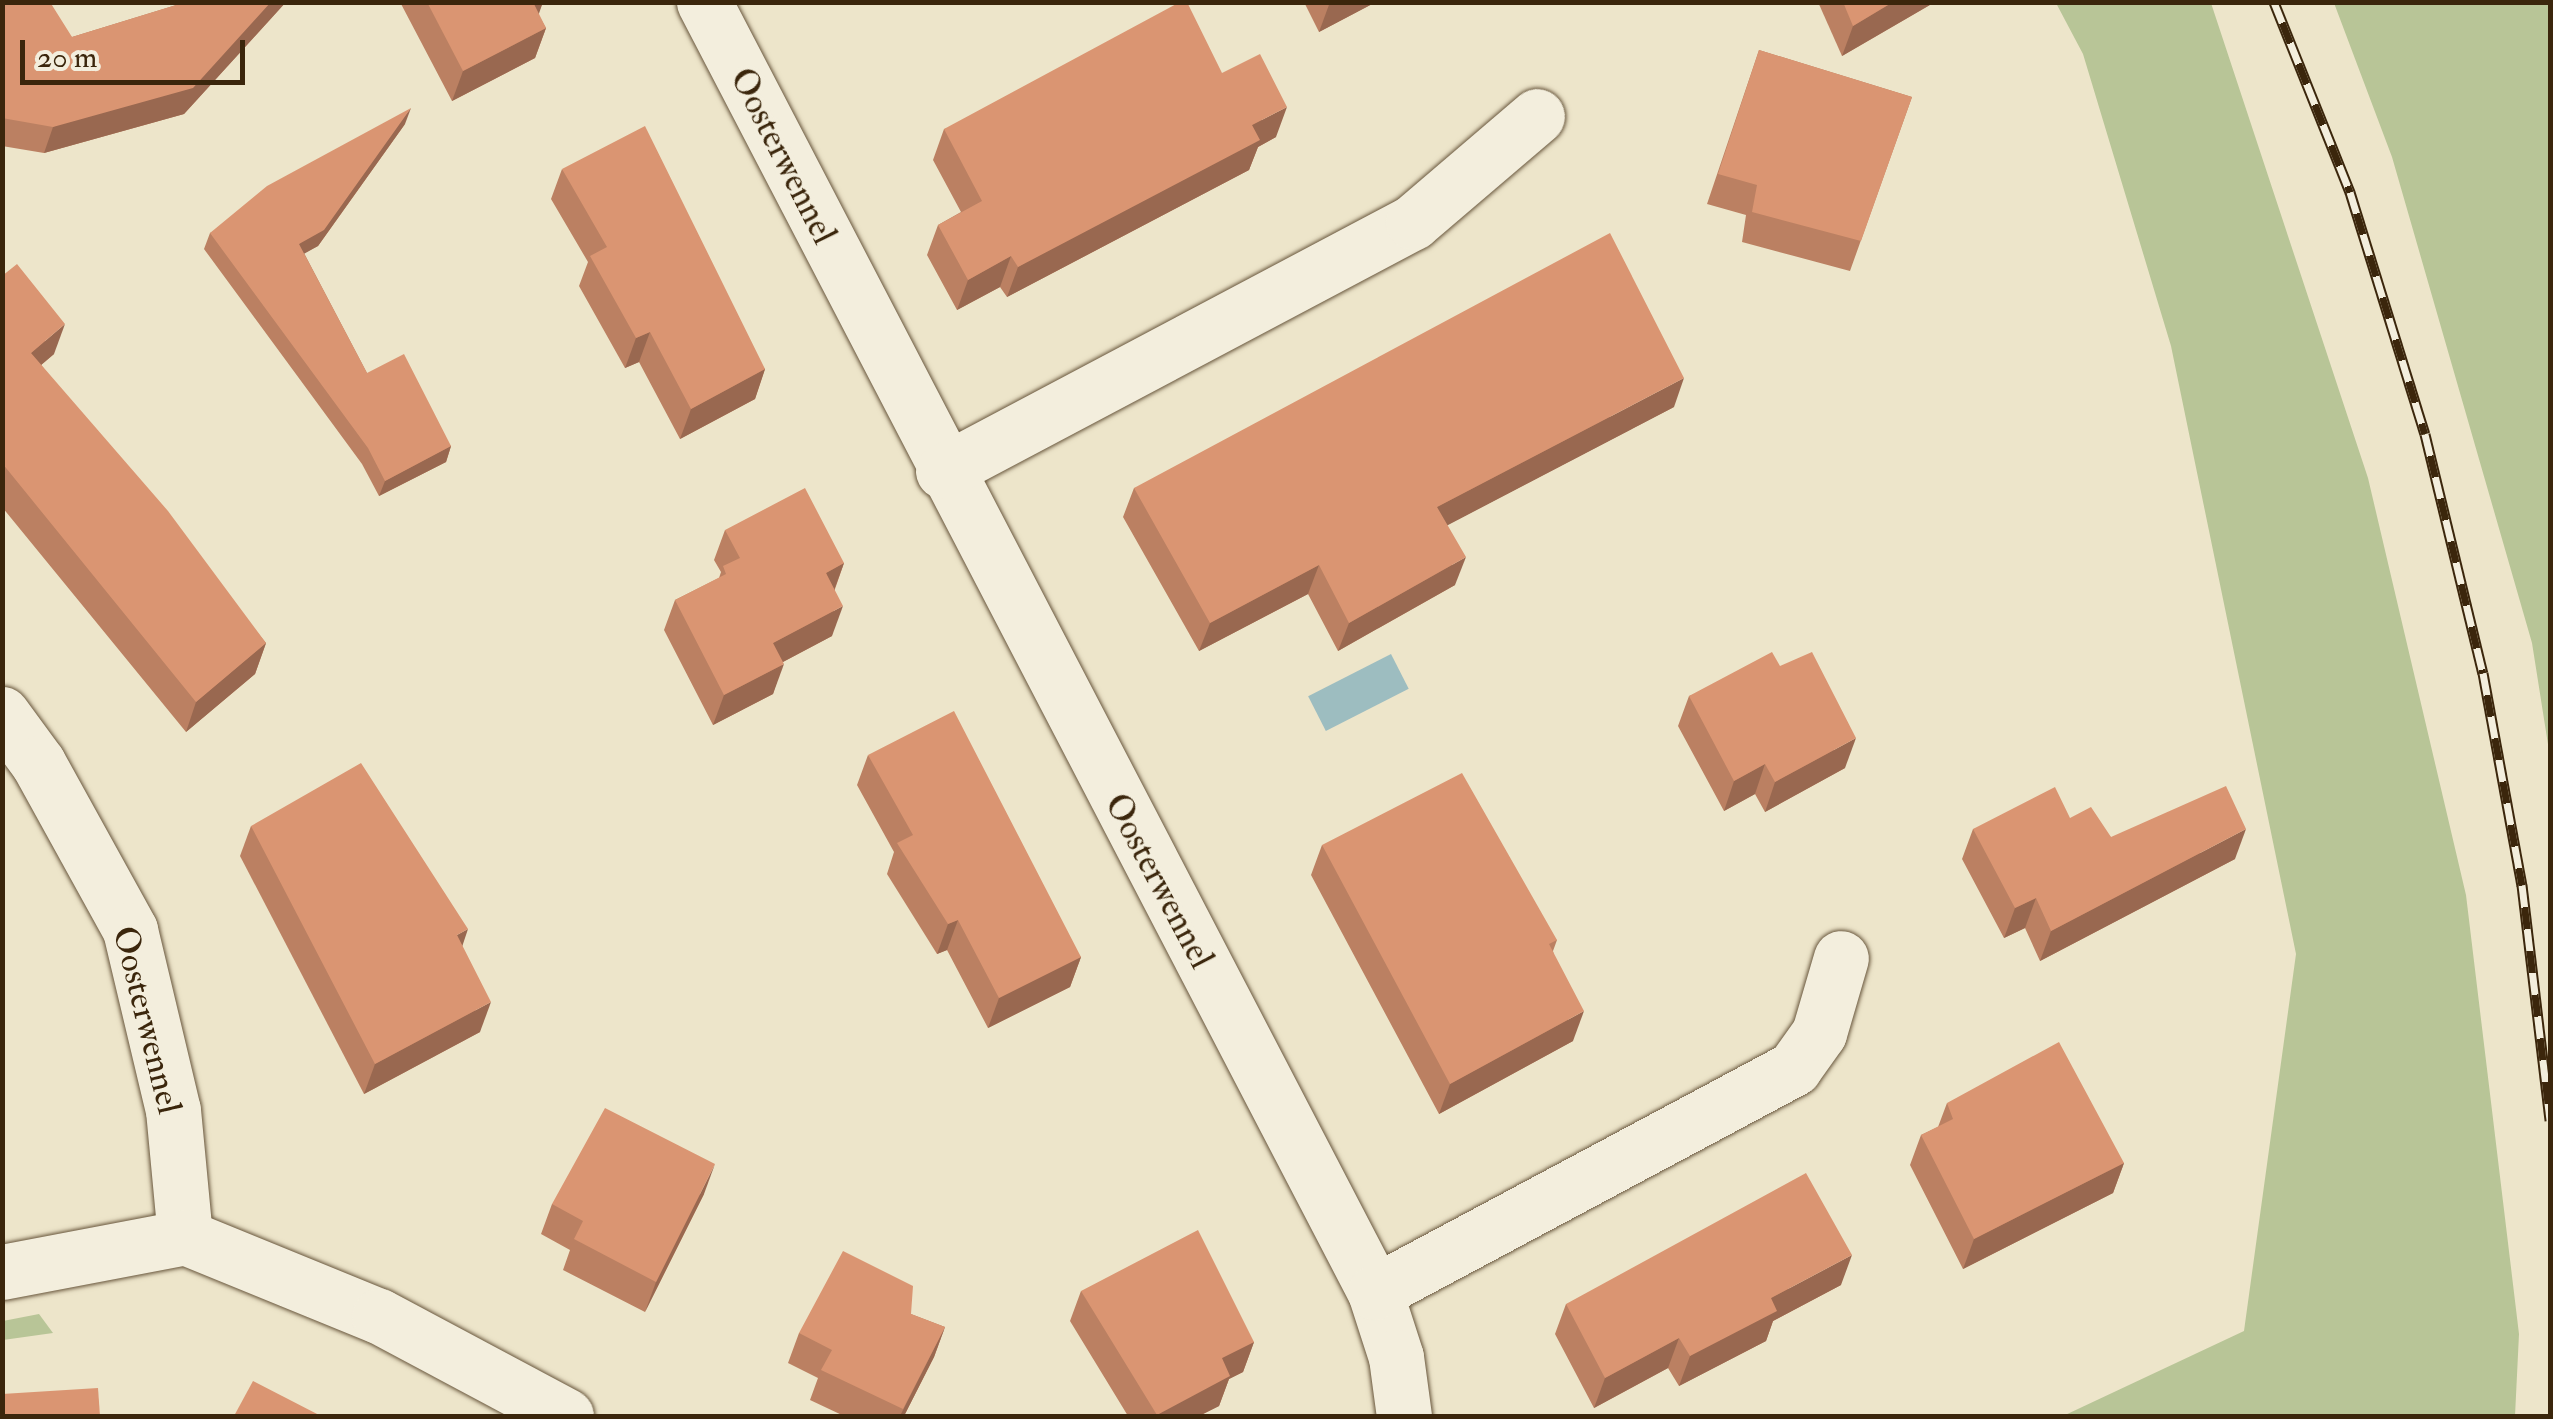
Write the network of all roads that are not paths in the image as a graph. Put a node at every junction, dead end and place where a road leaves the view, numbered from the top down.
1 (704, 2) edge
2 (1537, 116) dead end
3 (943, 471) junction
4 (2, 714) edge
5 (1841, 958) dead end
6 (184, 1237) junction
7 (2, 1272) edge
8 (1375, 1292) junction
9 (566, 1416) edge
10 (1404, 1416) edge

1 - 3 street, Oosterwennel
2 - 3 street
3 - 8 street, Oosterwennel
4 - 6 street, Oosterwennel
5 - 8 street
6 - 7 street
6 - 9 street
8 - 10 street, Oosterwennel

